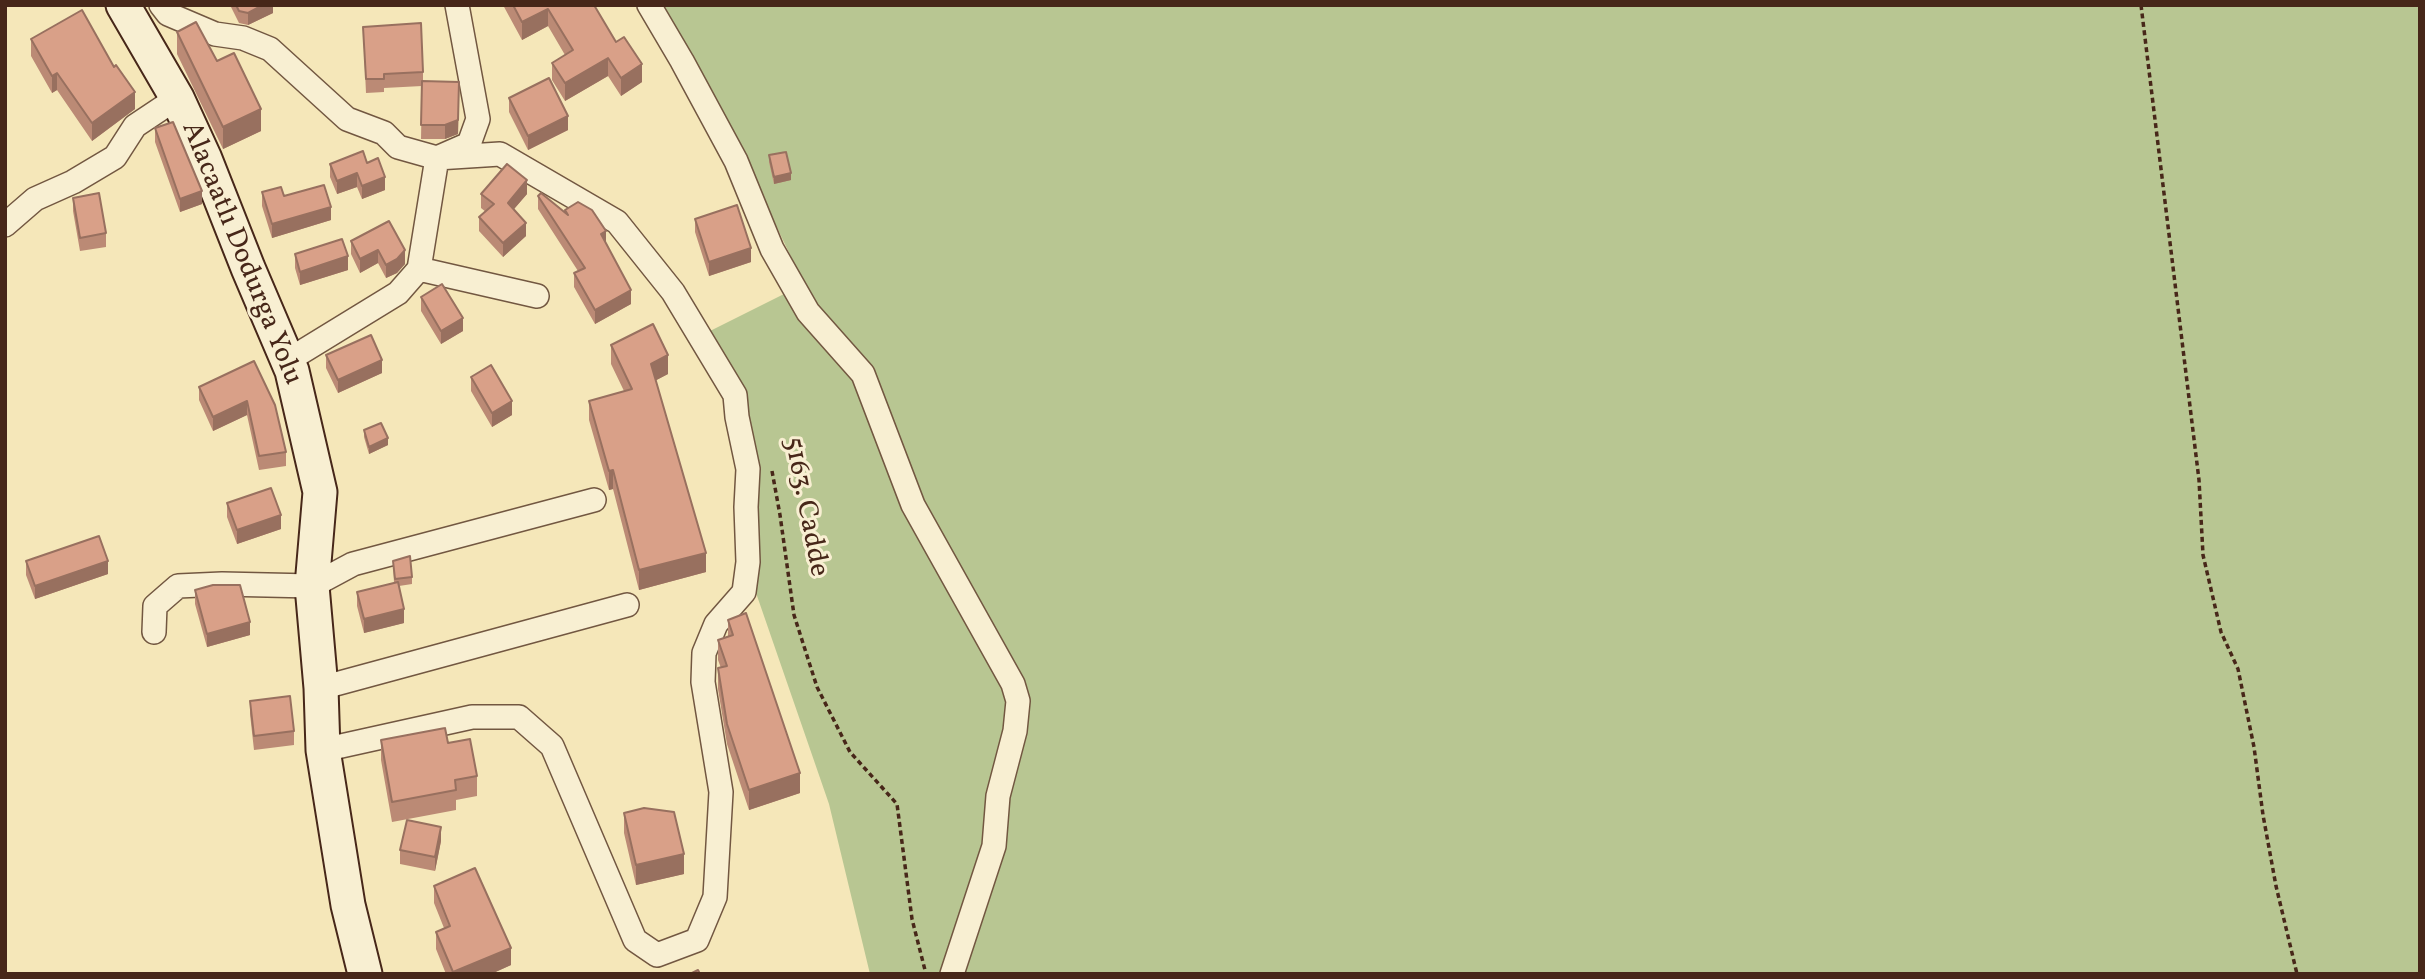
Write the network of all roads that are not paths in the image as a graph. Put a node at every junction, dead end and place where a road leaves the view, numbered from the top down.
1 (123, 5) edge
2 (161, 5) edge
3 (457, 5) edge
4 (649, 5) edge
5 (177, 98) junction
6 (437, 158) junction
7 (5, 225) edge
8 (419, 269) junction
9 (537, 296) dead end
10 (287, 361) junction
11 (594, 500) dead end
12 (312, 586) junction
13 (627, 605) dead end
14 (153, 632) dead end
15 (321, 688) junction
16 (323, 750) junction
17 (365, 974) edge
18 (951, 974) edge

1 - 5 street, Alacaatlı Dodurga Yolu
2 - 6 street
3 - 6 street
4 - 18 street
5 - 7 street
5 - 10 street, Alacaatlı Dodurga Yolu
6 - 8 street
6 - 16 street
8 - 9 street
8 - 10 street
10 - 12 street, Alacaatlı Dodurga Yolu
11 - 12 street
12 - 14 street
12 - 15 street, Alacaatlı Dodurga Yolu
13 - 15 street
15 - 16 street, Alacaatlı Dodurga Yolu
16 - 17 street, Alacaatlı Dodurga Yolu

